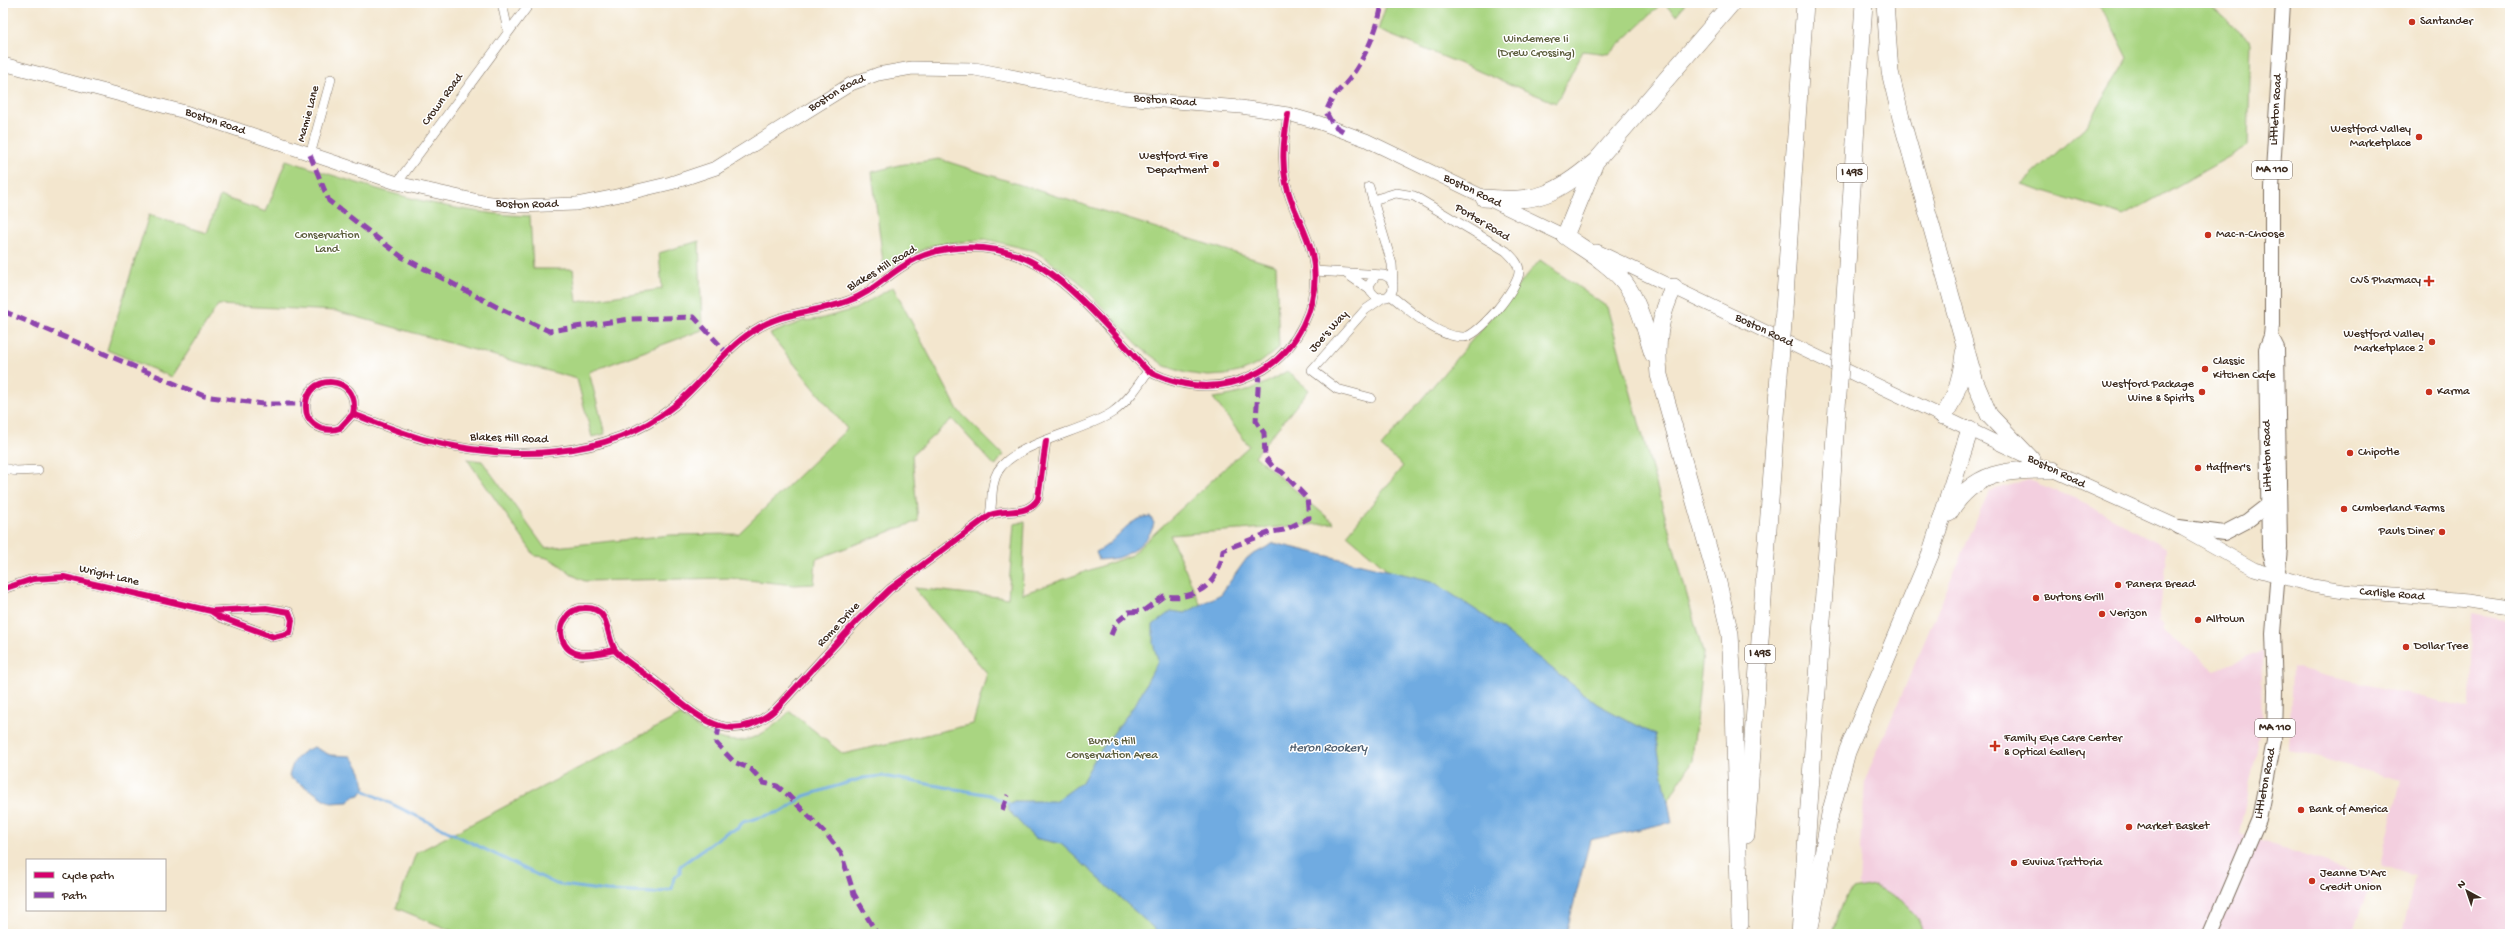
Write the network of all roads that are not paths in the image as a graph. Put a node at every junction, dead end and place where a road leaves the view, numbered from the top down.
1 (502, 3) edge
2 (530, 3) edge
3 (1732, 3) edge
4 (1805, 3) edge
5 (1864, 3) edge
6 (1885, 3) edge
7 (2283, 3) edge
8 (508, 31) junction
9 (3, 64) edge
10 (330, 79) dead end
11 (1288, 114) junction
12 (310, 155) junction
13 (1596, 161) junction
14 (397, 183) junction
15 (1369, 187) dead end
16 (1484, 198) junction
17 (1373, 200) junction
18 (1565, 236) junction
19 (1386, 249) junction
20 (1314, 271) junction
21 (1346, 273) junction
22 (1378, 275) junction
23 (1392, 282) junction
24 (1674, 287) junction
25 (1370, 290) junction
26 (1390, 295) junction
27 (1381, 298) junction
28 (1365, 310) junction
29 (2272, 336) junction
30 (1964, 345) junction
31 (1659, 368) junction
32 (1148, 371) junction
33 (1371, 398) dead end
34 (353, 414) junction
35 (1943, 416) junction
36 (1970, 429) junction
37 (1046, 441) junction
38 (2031, 459) junction
39 (3, 468) edge
40 (38, 470) dead end
41 (2052, 470) junction
42 (2269, 504) junction
43 (990, 516) junction
44 (2179, 528) junction
45 (1935, 539) junction
46 (2276, 576) junction
47 (3, 589) edge
48 (2510, 607) edge
49 (211, 611) junction
50 (615, 650) junction
51 (1739, 929) edge
52 (1800, 934) edge
53 (1809, 934) edge
54 (2210, 934) edge

1 - 8 street
2 - 8 street, Crown Road
3 - 13 highway
4 - 51 highway, I 495, bridge
5 - 52 highway, I 495, bridge
6 - 30 highway
7 - 29 main road, Littleton Road / MA 110
8 - 14 street, Crown Road
9 - 12 main road, Boston Road
10 - 12 street, Mamie Lane
11 - 14 main road, Boston Road
11 - 16 main road, Boston Road
11 - 20 street, Blakes Hill Road
12 - 14 main road, Boston Road
13 - 16 highway
13 - 18 highway
15 - 17 street
16 - 18 main road, Boston Road
17 - 19 street
17 - 26 street, Porter Road
18 - 24 main road, Boston Road
18 - 31 highway
19 - 22 street
19 - 23 street
20 - 21 street
20 - 32 street, Blakes Hill Road
21 - 22 street
21 - 25 street
22 - 23 street
22 - 25 street
23 - 26 street
24 - 31 highway
24 - 35 main road, Boston Road
25 - 27 street
25 - 28 street, Joe's Way
26 - 27 street
27 - 28 street, Joe's Way
28 - 33 street, Joe's Way
29 - 42 main road, Littleton Road / MA 110
29 - 46 main road, Littleton Road / MA 110
30 - 35 highway
30 - 38 highway
31 - 51 highway
32 - 34 street, Blakes Hill Road
32 - 37 street
34 - 34 street
35 - 36 main road, Boston Road
36 - 38 main road, Boston Road
36 - 45 highway
37 - 43 street
37 - 43 street, Rome Drive
38 - 41 main road, Boston Road
39 - 40 street
41 - 44 main road, Boston Road
41 - 45 highway
42 - 44 main road
42 - 46 main road, Littleton Road / MA 110
43 - 50 street, Rome Drive
44 - 46 main road, Boston Road
45 - 53 highway
46 - 48 main road, Carlisle Road
46 - 54 main road, Littleton Road / MA 110
47 - 49 street, Wright Lane
49 - 49 street, Wright Lane
50 - 50 street

